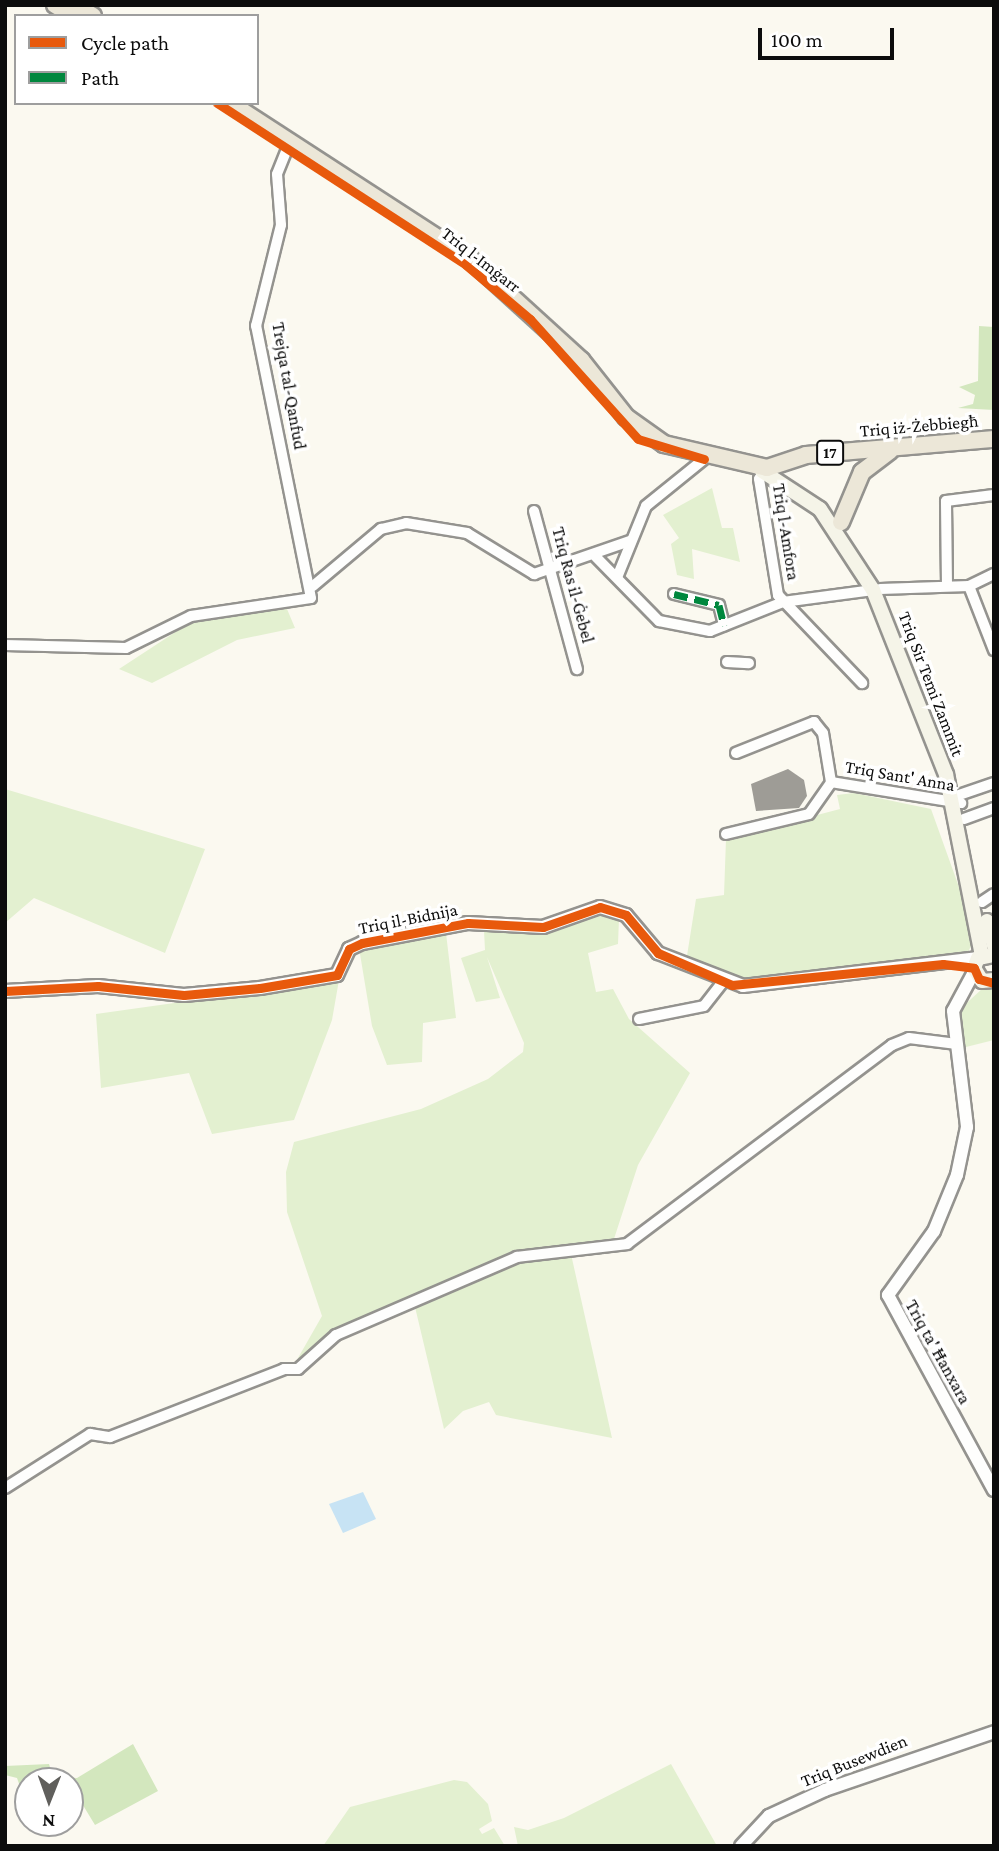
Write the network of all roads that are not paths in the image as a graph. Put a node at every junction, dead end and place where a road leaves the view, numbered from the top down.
1 (74, 5) edge
2 (90, 14) edge
3 (220, 105) edge
4 (233, 105) edge
5 (286, 152) junction
6 (994, 439) edge
7 (895, 449) junction
8 (850, 452) junction
9 (704, 459) junction
10 (765, 470) junction
11 (863, 472) junction
12 (994, 495) edge
13 (534, 511) dead end
14 (841, 522) junction
15 (629, 541) junction
16 (596, 557) junction
17 (551, 567) junction
18 (994, 574) edge
19 (618, 575) junction
20 (947, 585) junction
21 (313, 586) junction
22 (970, 586) junction
23 (876, 589) junction
24 (674, 594) dead end
25 (783, 602) junction
26 (724, 625) junction
27 (5, 645) edge
28 (994, 650) edge
29 (727, 662) dead end
30 (749, 663) dead end
31 (577, 669) dead end
32 (862, 684) dead end
33 (736, 753) dead end
34 (831, 782) junction
35 (994, 783) edge
36 (958, 801) junction
37 (994, 808) edge
38 (964, 820) junction
39 (726, 834) dead end
40 (988, 898) edge
41 (994, 945) edge
42 (980, 962) edge
43 (723, 982) junction
44 (991, 982) edge
45 (5, 991) edge
46 (961, 993) junction
47 (639, 1019) dead end
48 (957, 1044) junction
49 (5, 1489) edge
50 (994, 1490) edge
51 (994, 1731) edge
52 (741, 1846) edge

1 - 2 main road
3 - 5 main road, Triq l-Imġarr
4 - 10 main road, Triq l-Imġarr
5 - 9 main road, Triq l-Imġarr
5 - 21 street, Trejqa tal-Qanfud
6 - 7 main road, Triq iż-Żebbiegħ / 17
7 - 8 main road, Triq iż-Żebbiegħ / 17
7 - 11 main road, 17
8 - 10 main road, Triq iż-Żebbiegħ / 17
8 - 11 main road
9 - 10 main road, Triq l-Imġarr
9 - 15 street
10 - 14 main road, Triq Sir Temi Zammit
10 - 23 main road, Triq Sir Temi Zammit
10 - 25 street, Triq l-Amfora
11 - 14 main road, 17
12 - 20 street
13 - 17 street, Triq Ras il-Ġebel
14 - 23 main road, Triq Sir Temi Zammit
15 - 16 street
15 - 19 street
16 - 17 street
16 - 19 street
17 - 21 street
17 - 31 street, Triq Ras il-Ġebel
18 - 22 street
19 - 26 street
20 - 22 street
20 - 23 street
21 - 27 street
22 - 28 street
23 - 25 street
23 - 36 main road, Triq Sir Temi Zammit
24 - 26 street
25 - 26 street
25 - 32 street
29 - 30 street
33 - 34 street
34 - 36 street, Triq Sant' Anna
34 - 39 street, Triq Sant' Anna
35 - 36 street, Triq Sant' Anna
36 - 38 main road, Triq Sir Temi Zammit
36 - 42 main road, Triq Sir Temi Zammit
37 - 38 street, Triq Sant' Anna
38 - 40 main road, Triq Sir Temi Zammit
40 - 41 main road, Triq Sir Temi Zammit
42 - 43 street, Triq il-Bidnija
42 - 44 main road
42 - 46 street, Triq ta' Ħanxara
43 - 45 street, Triq il-Bidnija
43 - 47 street
44 - 46 street
46 - 48 street, Triq ta' Ħanxara
48 - 49 street
48 - 50 street, Triq ta' Ħanxara
51 - 52 street, Triq Busewdien

